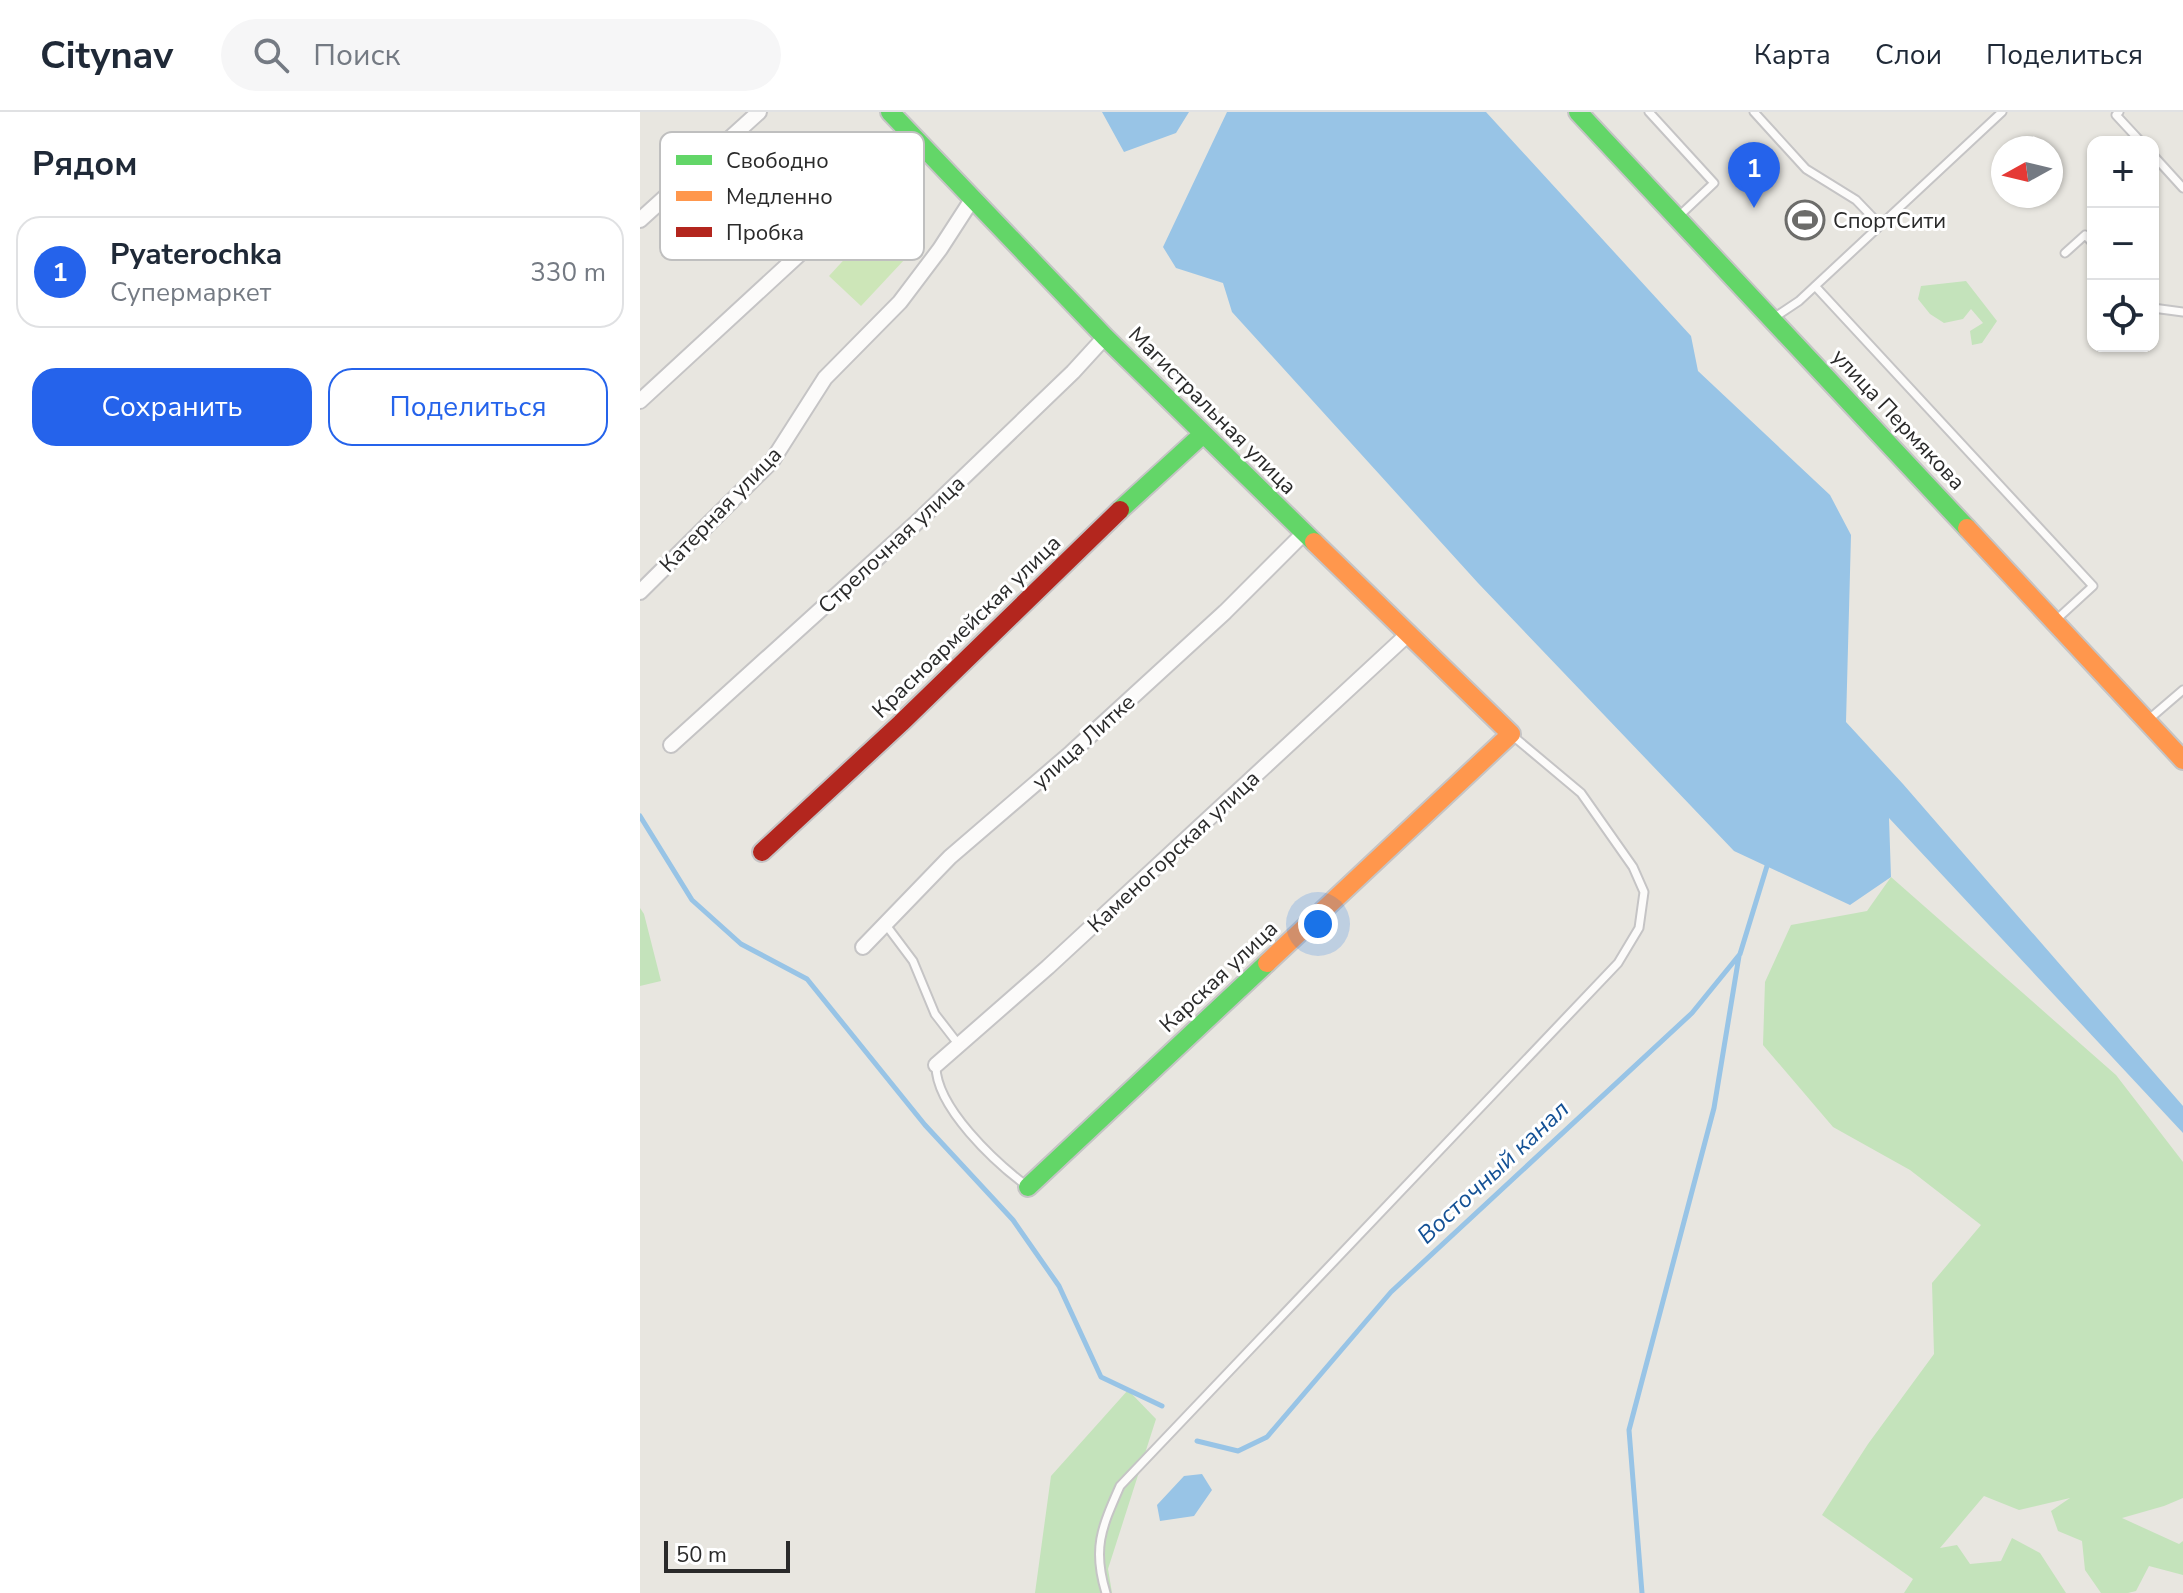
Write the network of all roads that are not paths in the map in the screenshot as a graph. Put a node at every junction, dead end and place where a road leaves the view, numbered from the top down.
1 (759, 112) edge
2 (890, 112) edge
3 (1578, 112) edge
4 (1649, 112) edge
5 (1754, 112) edge
6 (2119, 112) edge
7 (2000, 113) edge
8 (737, 132) edge
9 (908, 132) edge
10 (2135, 136) edge
11 (924, 149) edge
12 (2159, 162) edge
13 (2183, 188) edge
14 (973, 198) junction
15 (660, 202) edge
16 (1677, 217) junction
17 (640, 220) edge
18 (1880, 225) junction
19 (2087, 237) edge
20 (2065, 253) dead end
21 (793, 260) edge
22 (1815, 286) junction
23 (2159, 309) edge
24 (2183, 312) edge
25 (1773, 318) junction
26 (1105, 337) junction
27 (640, 401) edge
28 (1203, 434) junction
29 (1304, 533) junction
30 (640, 592) edge
31 (2054, 622) junction
32 (1407, 635) junction
33 (2183, 690) edge
34 (2147, 722) junction
35 (1511, 734) junction
36 (671, 745) dead end
37 (2183, 760) edge
38 (762, 852) dead end
39 (886, 925) junction
40 (863, 947) dead end
41 (959, 1045) junction
42 (936, 1065) joint
43 (1028, 1187) joint
44 (1106, 1593) edge

1 - 8 street
2 - 9 street, Магистральная улица
3 - 16 street, улица Пермякова
4 - 16 lane
5 - 18 lane
6 - 10 lane
7 - 18 lane
11 - 14 street, Магистральная улица
12 - 13 lane
14 - 26 street, Магистральная улица
14 - 30 street, Катерная улица
15 - 17 street
16 - 25 street, улица Пермякова
18 - 22 lane
19 - 20 lane
21 - 27 street
22 - 25 lane
22 - 31 lane
23 - 24 lane
25 - 31 street, улица Пермякова
26 - 28 street, Магистральная улица
26 - 36 street, Стрелочная улица
28 - 29 street, Магистральная улица
28 - 38 street, Красноармейская улица
29 - 32 street, Магистральная улица
29 - 39 street, улица Литке
31 - 34 street, улица Пермякова
32 - 35 street, Магистральная улица
32 - 41 street, Каменогорская улица
33 - 34 lane
34 - 37 street, улица Пермякова
35 - 43 street, Карская улица
35 - 44 lane
39 - 40 street, улица Литке
39 - 41 lane
41 - 42 street, Каменогорская улица
42 - 43 lane

